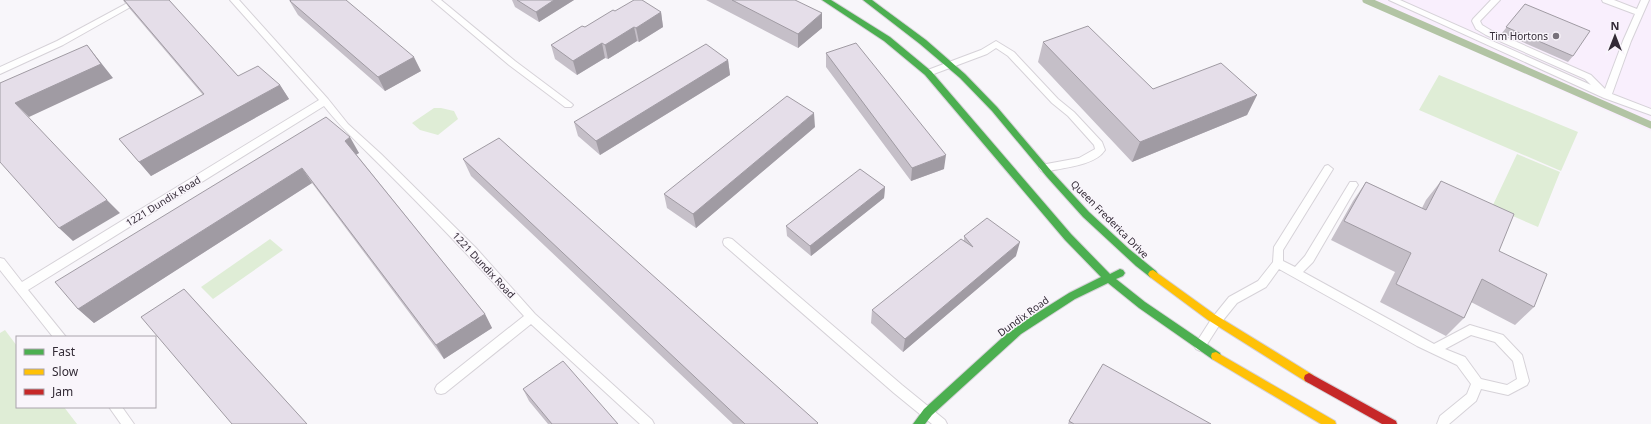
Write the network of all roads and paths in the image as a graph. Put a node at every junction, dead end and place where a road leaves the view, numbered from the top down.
1 (139, 0) edge
2 (234, 0) edge
3 (452, 0) edge
4 (826, 0) edge
5 (867, 0) edge
6 (1393, 0) edge
7 (1496, 0) edge
8 (1606, 0) edge
9 (1645, 0) edge
10 (439, 2) edge
11 (1640, 13) junction
12 (950, 64) junction
13 (0, 71) edge
14 (928, 73) junction
15 (1607, 96) junction
16 (325, 101) junction
17 (568, 105) dead end
18 (1651, 112) edge
19 (1044, 168) junction
20 (1328, 169) dead end
21 (1352, 185) dead end
22 (728, 242) dead end
23 (0, 262) edge
24 (1278, 264) junction
25 (1132, 266) junction
26 (1296, 273) junction
27 (1110, 279) junction
28 (22, 288) junction
29 (531, 318) junction
30 (1216, 321) junction
31 (59, 336) edge
32 (1200, 346) junction
33 (1434, 349) junction
34 (1477, 383) junction
35 (441, 389) dead end
36 (116, 408) edge
37 (928, 412) junction
38 (128, 424) edge
39 (648, 424) edge
40 (918, 424) edge
41 (941, 424) edge
42 (1331, 424) edge
43 (1392, 424) edge
44 (1443, 424) edge

1 - 13 lane
2 - 16 lane, 1221 Dundix Road
3 - 10 lane
4 - 14 street
5 - 12 street, Queen Frederica Drive
6 - 15 lane
7 - 15 lane
8 - 11 lane
9 - 11 lane
10 - 17 lane
11 - 15 lane
12 - 14 lane
12 - 19 street, Queen Frederica Drive
12 - 19 lane
14 - 27 street
15 - 18 lane
16 - 28 lane, 1221 Dundix Road
16 - 29 lane, 1221 Dundix Road
19 - 25 street, Queen Frederica Drive
20 - 24 lane
21 - 26 lane
22 - 37 lane
23 - 28 lane
24 - 26 lane
24 - 30 lane
25 - 27 street, Dundix Road
25 - 30 street, Queen Frederica Drive
26 - 33 lane
27 - 32 street
27 - 37 street, Dundix Road
28 - 31 lane
29 - 35 lane
29 - 39 lane, 1221 Dundix Road
30 - 32 lane
30 - 43 street, Queen Frederica Drive
32 - 42 street
33 - 34 lane
33 - 34 lane
34 - 44 lane
36 - 38 lane
37 - 40 street, Dundix Road
37 - 41 lane

